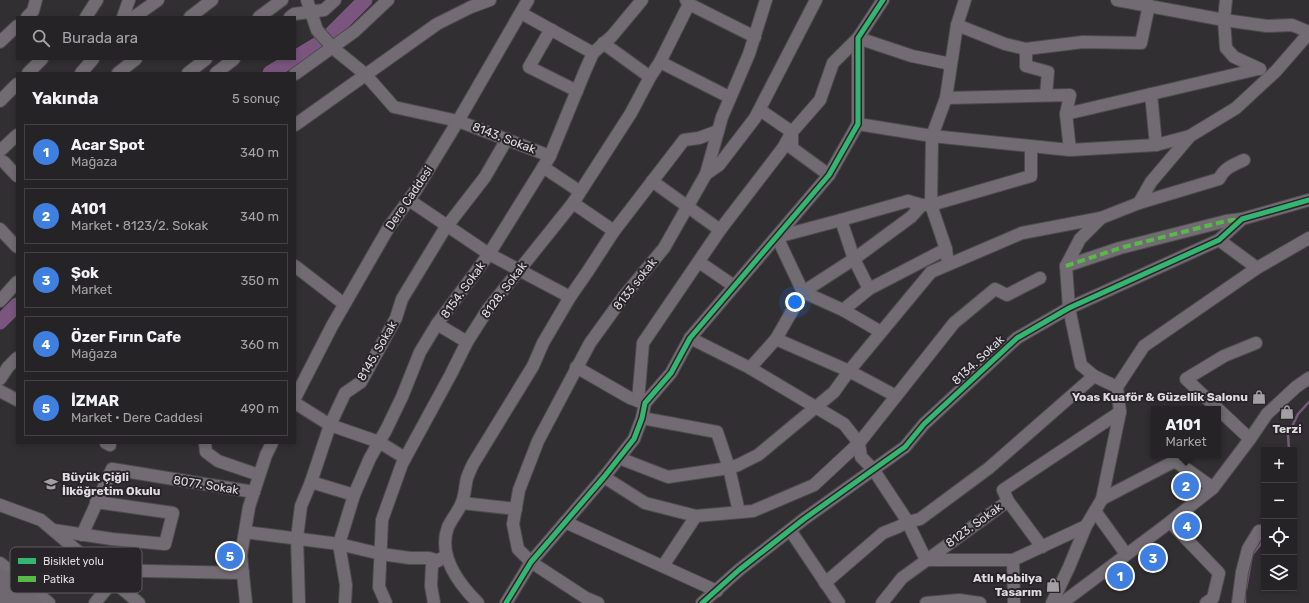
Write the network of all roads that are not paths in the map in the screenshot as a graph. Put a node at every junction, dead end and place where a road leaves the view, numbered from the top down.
1 (36, 0) edge
2 (97, 0) edge
3 (129, 0) edge
4 (158, 0) edge
5 (212, 0) edge
6 (282, 0) edge
7 (335, 0) edge
8 (388, 0) edge
9 (490, 0) edge
10 (528, 0) edge
11 (642, 0) edge
12 (766, 0) edge
13 (816, 0) edge
14 (883, 0) edge
15 (965, 0) edge
16 (1117, 0) edge
17 (1226, 0) edge
18 (688, 2) edge
19 (1149, 5) junction
20 (309, 6) edge
21 (521, 13) junction
22 (28, 16) edge
23 (87, 16) edge
24 (123, 16) edge
25 (135, 16) edge
26 (191, 16) edge
27 (260, 16) edge
28 (291, 16) edge
29 (1224, 20) junction
30 (957, 25) junction
31 (16, 27) edge
32 (552, 30) junction
33 (1309, 33) edge
34 (755, 37) junction
35 (858, 38) junction
36 (0, 42) edge
37 (603, 43) junction
38 (332, 46) junction
39 (1026, 50) junction
40 (593, 53) junction
41 (41, 60) edge
42 (92, 60) edge
43 (135, 60) edge
44 (205, 60) edge
45 (233, 60) edge
46 (660, 62) junction
47 (951, 64) junction
48 (1258, 69) junction
49 (1276, 71) junction
50 (29, 72) edge
51 (82, 72) edge
52 (119, 72) edge
53 (189, 72) edge
54 (217, 72) edge
55 (296, 73) edge
56 (365, 74) junction
57 (650, 77) junction
58 (16, 85) edge
59 (577, 91) junction
60 (1151, 94) junction
61 (1046, 95) junction
62 (729, 97) junction
63 (946, 98) junction
64 (0, 101) edge
65 (760, 110) junction
66 (1066, 114) junction
67 (458, 121) junction
68 (296, 124) edge
69 (858, 124) junction
70 (718, 131) junction
71 (792, 132) junction
72 (16, 136) edge
73 (932, 136) junction
74 (1190, 136) junction
75 (507, 140) junction
76 (1156, 145) junction
77 (1031, 147) junction
78 (1070, 150) junction
79 (0, 151) edge
80 (550, 156) junction
81 (0, 160) edge
82 (1244, 160) dead end
83 (543, 167) junction
84 (706, 174) junction
85 (16, 175) edge
86 (830, 175) junction
87 (652, 181) junction
88 (579, 191) junction
89 (409, 200) junction
90 (1309, 200) edge
91 (573, 203) junction
92 (1139, 203) junction
93 (927, 205) junction
94 (688, 206) junction
95 (1101, 218) junction
96 (1242, 219) junction
97 (841, 220) junction
98 (447, 225) junction
99 (0, 229) edge
100 (720, 230) junction
101 (614, 231) junction
102 (777, 237) junction
103 (1309, 238) edge
104 (1219, 240) junction
105 (16, 246) edge
106 (946, 249) junction
107 (489, 254) junction
108 (854, 259) junction
109 (698, 262) junction
110 (948, 264) junction
111 (1066, 266) junction
112 (296, 267) edge
113 (1256, 268) junction
114 (519, 270) junction
115 (1040, 278) dead end
116 (16, 283) edge
117 (734, 286) junction
118 (869, 289) junction
119 (803, 292) junction
120 (570, 297) junction
121 (1, 298) edge
122 (344, 304) junction
123 (1069, 308) junction
124 (843, 310) junction
125 (437, 324) junction
126 (881, 332) junction
127 (690, 338) junction
128 (776, 339) junction
129 (467, 342) junction
130 (1256, 343) dead end
131 (16, 358) edge
132 (4, 363) edge
133 (576, 367) junction
134 (750, 368) junction
135 (849, 371) junction
136 (1094, 376) junction
137 (1309, 378) edge
138 (0, 379) edge
139 (1117, 387) junction
140 (1296, 387) junction
141 (1309, 389) edge
142 (0, 391) edge
143 (296, 396) edge
144 (896, 396) junction
145 (16, 399) edge
146 (642, 402) junction
147 (296, 404) edge
148 (1215, 406) edge
149 (815, 407) junction
150 (1120, 412) junction
151 (1221, 412) edge
152 (642, 418) junction
153 (330, 425) junction
154 (1250, 439) junction
155 (379, 442) junction
156 (859, 443) junction
157 (205, 444) edge
158 (272, 444) edge
159 (405, 458) junction
160 (619, 458) junction
161 (728, 468) junction
162 (873, 469) junction
163 (260, 475) junction
164 (604, 477) junction
165 (311, 482) junction
166 (1213, 488) junction
167 (254, 492) junction
168 (354, 495) junction
169 (1102, 499) junction
170 (1008, 501) junction
171 (96, 502) junction
172 (462, 503) junction
173 (0, 505) edge
174 (516, 509) junction
175 (1095, 511) junction
176 (738, 512) junction
177 (696, 516) junction
178 (565, 522) junction
179 (908, 522) junction
180 (1170, 522) junction
181 (1086, 526) junction
182 (53, 530) junction
183 (790, 530) junction
184 (1259, 531) dead end
185 (245, 532) junction
186 (82, 535) junction
187 (297, 538) junction
188 (339, 544) junction
189 (73, 547) edge
190 (1042, 547) junction
191 (381, 554) junction
192 (1126, 554) junction
193 (443, 559) junction
194 (926, 560) junction
195 (1013, 560) junction
196 (531, 562) junction
197 (0, 563) edge
198 (663, 566) junction
199 (10, 571) edge
200 (142, 571) edge
201 (243, 573) junction
202 (0, 577) edge
203 (825, 583) junction
204 (10, 585) edge
205 (717, 591) junction
206 (20, 593) edge
207 (37, 593) edge
208 (103, 593) edge
209 (127, 593) edge
210 (0, 594) edge
211 (1211, 601) edge
212 (12, 603) edge
213 (32, 603) edge
214 (49, 603) edge
215 (95, 603) edge
216 (139, 603) edge
217 (246, 603) edge
218 (299, 603) edge
219 (346, 603) edge
220 (386, 603) edge
221 (434, 603) edge
222 (478, 603) edge
223 (506, 603) edge
224 (598, 603) edge
225 (702, 603) edge
226 (839, 603) edge
227 (882, 603) edge
228 (926, 603) edge
229 (980, 603) edge
230 (1014, 603) edge
231 (1052, 603) edge
232 (1062, 603) edge
233 (1238, 603) edge

1 - 22 street
2 - 23 street
3 - 24 street
4 - 25 street
5 - 26 street
6 - 27 street
7 - 20 street
8 - 38 street
9 - 56 street
10 - 21 street, Dere Caddesi
11 - 37 street, 8154. Sokak
12 - 34 street, 8133 sokak
13 - 65 street
14 - 35 street
15 - 30 street
16 - 19 street
17 - 29 street
18 - 34 street
18 - 46 street, 8128. Sokak
19 - 29 street
19 - 39 street
20 - 28 street
20 - 38 street, 8143. Sokak
21 - 32 street
21 - 67 street, Dere Caddesi
29 - 33 street
29 - 48 street
30 - 39 street
30 - 47 street
31 - 36 street
32 - 40 street
32 - 59 street
33 - 49 street
34 - 62 street, 8133 sokak
35 - 47 street
35 - 69 street
35 - 71 street
37 - 40 street, 8154. Sokak
37 - 57 street
38 - 55 street
38 - 56 street, 8143. Sokak
39 - 61 street
40 - 59 street, 8154. Sokak
41 - 50 street
42 - 51 street
43 - 52 street
44 - 53 street
45 - 54 street
46 - 57 street, 8128. Sokak
46 - 62 street
47 - 63 street
48 - 49 street
48 - 60 street
49 - 74 street
56 - 67 street, 8143. Sokak
56 - 68 street
57 - 88 street, 8128. Sokak
58 - 64 street
59 - 80 street, 8154. Sokak
60 - 66 street
60 - 76 street
61 - 63 street
61 - 66 street
62 - 70 street, 8133 sokak
63 - 73 street
65 - 71 street
65 - 84 street
66 - 78 street
67 - 75 street, 8143. Sokak
67 - 89 street, Dere Caddesi
69 - 73 street
69 - 86 street
70 - 84 street, 8133 sokak
70 - 87 street
71 - 86 street
71 - 100 street
72 - 79 street
73 - 77 street
73 - 93 street
74 - 76 street
74 - 92 street
75 - 80 street, 8143. Sokak
75 - 98 street, 8145. Sokak
76 - 78 street
77 - 78 street
77 - 93 street
80 - 83 street, 8154. Sokak
81 - 85 street
82 - 92 street
83 - 88 street
83 - 107 street, 8154. Sokak
84 - 94 street, 8133 sokak
86 - 102 street
87 - 94 street
87 - 101 street
88 - 91 street, 8128. Sokak
89 - 98 street
89 - 122 street, Dere Caddesi
90 - 96 street, 8134. Sokak
91 - 101 street
91 - 114 street, 8128. Sokak
92 - 95 street
93 - 97 street
93 - 106 street
93 - 108 street
94 - 100 street
94 - 133 street, 8133 sokak
95 - 110 street
95 - 111 street
96 - 104 street, 8134. Sokak
96 - 111 street
97 - 102 street
97 - 108 street
98 - 107 street
98 - 153 street, 8145. Sokak
99 - 105 street
100 - 109 street
101 - 120 street
102 - 117 street
102 - 119 street
103 - 113 street
104 - 113 street
104 - 123 street, 8134. Sokak
106 - 110 street
106 - 118 street
107 - 114 street
107 - 125 street, 8154. Sokak
108 - 118 street
108 - 119 street
109 - 117 street
109 - 146 street
110 - 126 street
111 - 123 street
112 - 122 street
113 - 139 street
114 - 120 street
114 - 129 street, 8128. Sokak
115 - 144 street
116 - 121 street
117 - 127 street
118 - 124 street
119 - 124 street
119 - 128 street
120 - 172 street
122 - 143 street, Dere Caddesi
123 - 136 street
123 - 162 street, 8134. Sokak
124 - 126 street
125 - 129 street
125 - 155 street, 8154. Sokak
126 - 135 street
127 - 134 street
127 - 146 street
128 - 134 street
128 - 135 street
129 - 159 street, 8128. Sokak
130 - 148 street
131 - 132 street
132 - 138 street
133 - 146 street
133 - 174 street, 8133 sokak
134 - 149 street
135 - 144 street
135 - 149 street
136 - 139 street
136 - 179 street
137 - 140 street
139 - 150 street
140 - 141 street
140 - 154 street
142 - 145 street
144 - 156 street
146 - 152 street
147 - 153 street
149 - 156 street
149 - 161 street
150 - 169 street
150 - 170 street, 8123. Sokak
151 - 154 street
152 - 160 street
152 - 161 street
153 - 155 street
153 - 165 street, 8145. Sokak
154 - 166 street
155 - 159 street
155 - 168 street, 8154. Sokak
156 - 162 street
156 - 176 street
157 - 163 street
158 - 163 street
159 - 191 street, 8128. Sokak
160 - 161 street
160 - 164 street
161 - 176 street
162 - 179 street
162 - 183 street, 8134. Sokak
163 - 167 street
164 - 177 street
164 - 178 street
165 - 168 street
165 - 187 street, 8145. Sokak
166 - 169 street
166 - 180 street
167 - 171 street, 8077. Sokak
167 - 185 street
168 - 188 street, 8154. Sokak
169 - 175 street
170 - 190 street
170 - 194 street, 8123. Sokak
171 - 186 street, 8077. Sokak
171 - 186 street
172 - 174 street
172 - 193 street
173 - 182 street
174 - 196 street, 8133 sokak
175 - 181 street
175 - 192 street
176 - 177 street
177 - 198 street
178 - 196 street
178 - 198 street
179 - 194 street
179 - 203 street
180 - 192 street
180 - 211 street
181 - 190 street
181 - 231 street
182 - 186 street
182 - 189 street
183 - 203 street
183 - 205 street, 8134. Sokak
184 - 233 street
185 - 187 street
185 - 201 street
187 - 188 street
187 - 218 street, 8145. Sokak
188 - 191 street
188 - 219 street, 8154. Sokak
190 - 195 street
191 - 193 street
191 - 220 street, 8128. Sokak
192 - 232 street
193 - 221 street
193 - 222 street
194 - 195 street
194 - 227 street, 8123. Sokak
195 - 230 street
196 - 223 street
196 - 224 street
197 - 199 street
198 - 205 street
200 - 201 street
201 - 217 street
202 - 204 highway
203 - 226 street
205 - 225 street, 8134. Sokak
206 - 213 highway
207 - 214 street
208 - 215 street
209 - 216 street
210 - 212 highway
228 - 229 street

